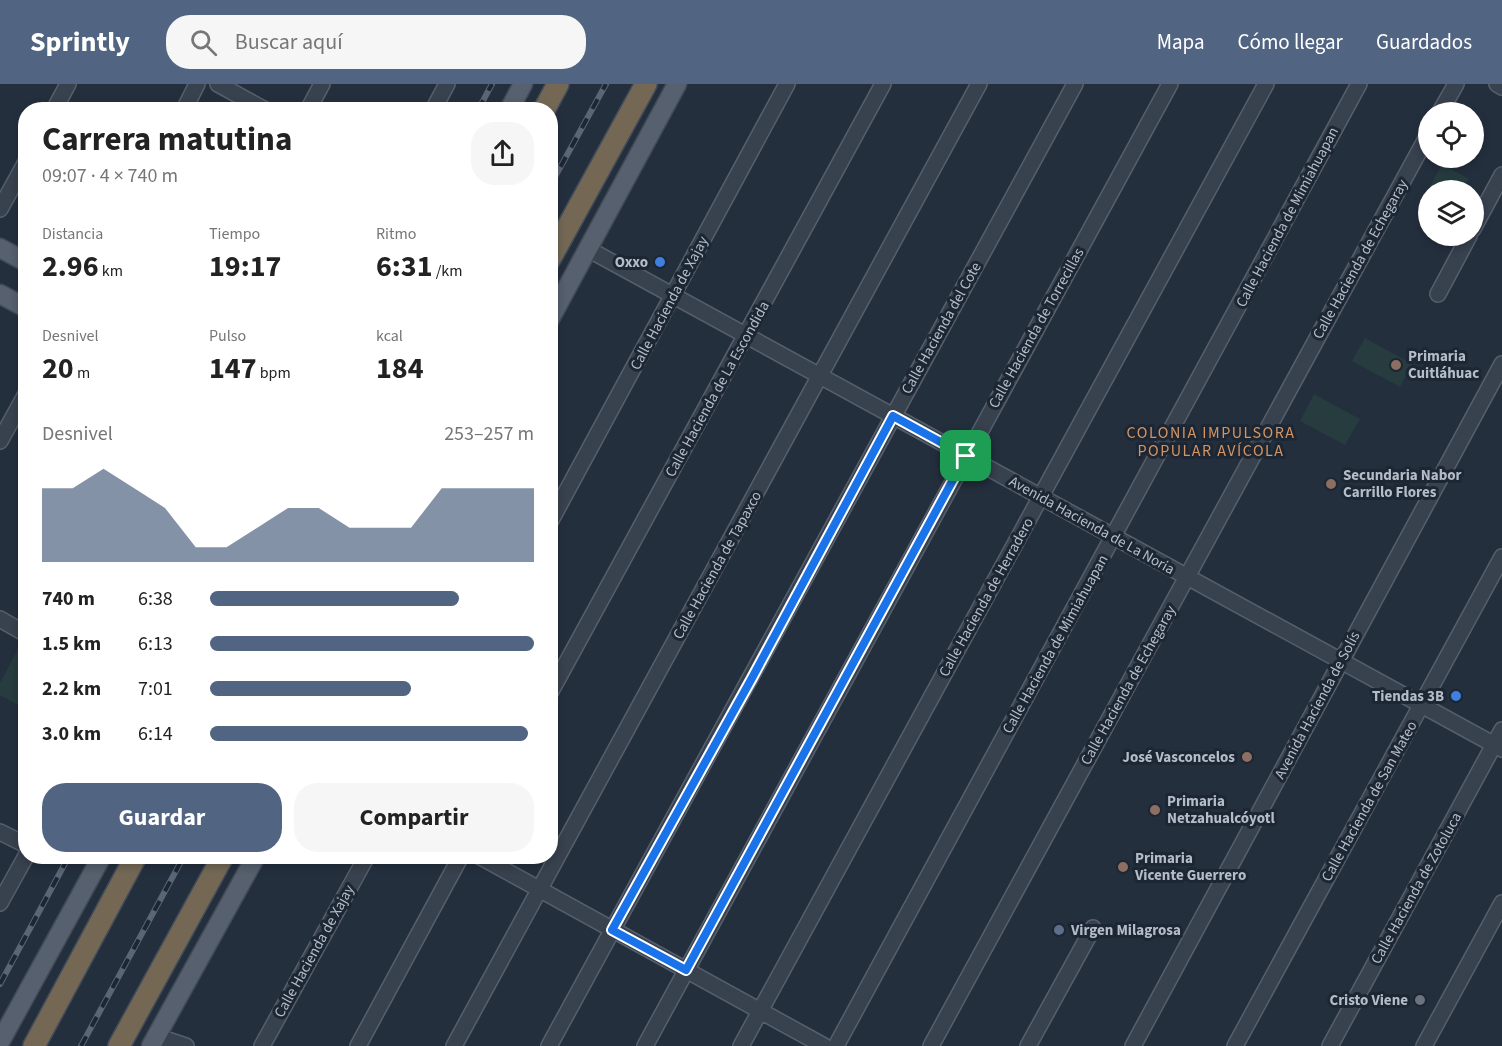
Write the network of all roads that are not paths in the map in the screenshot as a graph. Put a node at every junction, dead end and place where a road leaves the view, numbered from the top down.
1 (68, 84) edge
2 (197, 84) edge
3 (218, 84) edge
4 (322, 84) edge
5 (447, 84) edge
6 (523, 84) edge
7 (558, 84) edge
8 (646, 84) edge
9 (654, 84) edge
10 (677, 84) edge
11 (787, 84) edge
12 (883, 84) edge
13 (980, 84) edge
14 (1075, 84) edge
15 (1170, 84) edge
16 (1266, 84) edge
17 (1359, 84) edge
18 (1456, 84) edge
19 (1497, 84) edge
20 (1502, 87) edge
21 (58, 102) edge
22 (188, 102) edge
23 (251, 102) edge
24 (312, 102) edge
25 (437, 102) edge
26 (513, 102) edge
27 (548, 102) edge
28 (1446, 102) edge
29 (636, 104) junction
30 (1418, 153) edge
31 (1502, 175) edge
32 (18, 176) edge
33 (0, 209) edge
34 (1484, 209) edge
35 (558, 245) edge
36 (1464, 246) edge
37 (0, 248) edge
38 (588, 249) junction
39 (18, 258) edge
40 (0, 294) edge
41 (1438, 294) dead end
42 (672, 296) junction
43 (18, 304) edge
44 (558, 304) edge
45 (746, 336) junction
46 (1502, 364) edge
47 (820, 376) junction
48 (18, 408) edge
49 (893, 416) junction
50 (0, 441) edge
51 (966, 456) junction
52 (1041, 497) junction
53 (558, 507) edge
54 (1114, 537) junction
55 (1502, 556) edge
56 (1187, 577) junction
57 (0, 619) edge
58 (18, 626) edge
59 (1341, 661) junction
60 (558, 678) edge
61 (1422, 705) junction
62 (1502, 730) edge
63 (1498, 747) edge
64 (0, 832) edge
65 (18, 841) edge
66 (558, 857) edge
67 (22, 864) edge
68 (98, 864) edge
69 (132, 864) edge
70 (219, 864) edge
71 (252, 864) edge
72 (363, 864) edge
73 (457, 864) edge
74 (493, 864) edge
75 (554, 864) edge
76 (540, 890) junction
77 (0, 903) edge
78 (1502, 903) edge
79 (1093, 928) dead end
80 (612, 930) junction
81 (686, 970) junction
82 (760, 1011) junction
83 (153, 1041) edge
84 (0, 1042) edge
85 (34, 1046) edge
86 (119, 1046) edge
87 (186, 1046) edge
88 (262, 1046) edge
89 (358, 1046) edge
90 (454, 1046) edge
91 (549, 1046) edge
92 (645, 1046) edge
93 (741, 1046) edge
94 (824, 1046) edge
95 (836, 1046) edge
96 (931, 1046) edge
97 (1028, 1046) edge
98 (1132, 1046) edge
99 (1235, 1046) edge
100 (1330, 1046) edge
101 (1424, 1046) edge

1 - 21 street
2 - 22 street
3 - 23 street
4 - 24 street
5 - 25 street
6 - 26 main road
7 - 27 highway
8 - 29 highway
9 - 29 highway
10 - 38 main road
11 - 42 street, Calle Hacienda de Xajay
12 - 45 street, Calle Hacienda de La Escondida
13 - 47 street, Calle Hacienda de Tapaxco
14 - 49 street, Calle Hacienda del Cote
15 - 51 street, Calle Hacienda de Torrecillas
16 - 52 street, Calle Hacienda de Herradero
17 - 54 street, Calle Hacienda de Mimiahuapan
18 - 28 street
19 - 20 street
29 - 35 highway
30 - 56 street, Calle Hacienda de Echegaray
31 - 34 street
32 - 33 street
36 - 41 street
37 - 39 main road
38 - 42 street, Avenida Hacienda de La Noria
38 - 44 main road
40 - 43 main road
42 - 45 street, Avenida Hacienda de La Noria
42 - 53 street, Calle Hacienda de Xajay
45 - 47 street, Avenida Hacienda de La Noria
45 - 60 street, Calle Hacienda de La Escondida
46 - 59 street, Avenida Hacienda de Solís
47 - 49 street, Avenida Hacienda de La Noria
47 - 66 street, Calle Hacienda de Tapaxco
48 - 50 street
49 - 51 street, Avenida Hacienda de La Noria
49 - 80 street, Calle Hacienda del Cote
51 - 52 street, Avenida Hacienda de La Noria
51 - 81 street, Calle Hacienda de Torrecillas
52 - 54 street, Avenida Hacienda de La Noria
52 - 82 street, Calle Hacienda de Herradero
54 - 56 street, Avenida Hacienda de La Noria
54 - 95 street, Calle Hacienda de Mimiahuapan
55 - 61 street, Calle Hacienda de San Mateo
56 - 59 street, Avenida Hacienda de La Noria
56 - 96 street, Calle Hacienda de Echegaray
57 - 58 street
59 - 61 street, Avenida Hacienda de La Noria
59 - 98 street, Avenida Hacienda de Solís
61 - 63 street, Avenida Hacienda de La Noria
61 - 99 street, Calle Hacienda de San Mateo
62 - 63 street, Calle Hacienda de Zotoluca
63 - 100 street, Calle Hacienda de Zotoluca
64 - 65 street
67 - 77 street
68 - 84 main road
69 - 85 highway
70 - 86 highway
71 - 83 main road
72 - 88 street, Calle Hacienda de Xajay
73 - 89 street
74 - 76 street
75 - 76 street, Calle Hacienda de Tapaxco
76 - 80 street
76 - 90 street, Calle Hacienda de Tapaxco
78 - 101 street
79 - 97 street
80 - 81 street
80 - 91 street, Calle Hacienda del Cote
81 - 82 street
81 - 92 street, Calle Hacienda de Torrecillas
82 - 93 street, Calle Hacienda de Herradero
82 - 94 street
83 - 87 street

